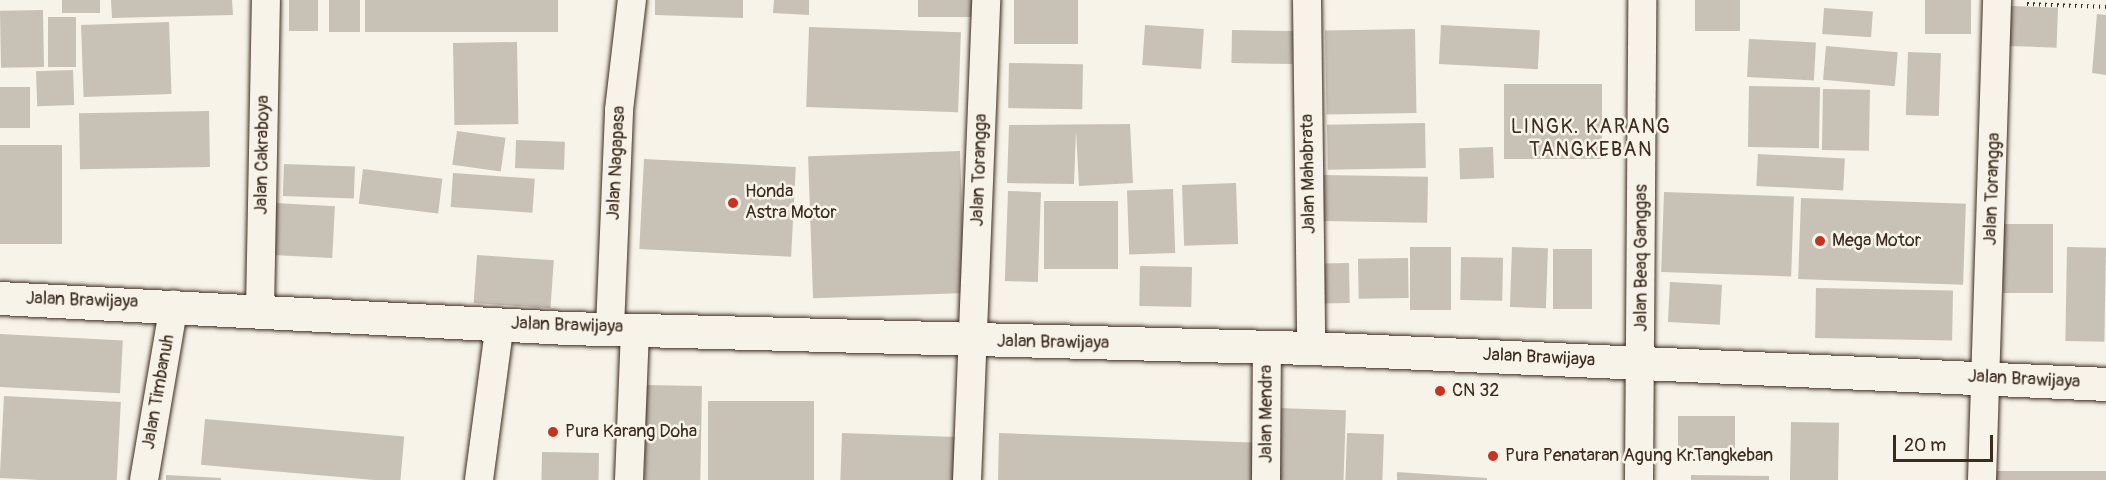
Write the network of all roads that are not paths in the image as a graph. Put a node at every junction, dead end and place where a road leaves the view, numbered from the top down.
1 (266, 0) edge
2 (632, 0) edge
3 (987, 0) edge
4 (1307, 0) edge
5 (1642, 0) edge
6 (1997, 2) edge
7 (0, 298) edge
8 (174, 305) junction
9 (260, 309) junction
10 (500, 323) junction
11 (622, 328) junction
12 (975, 341) junction
13 (1267, 348) junction
14 (1311, 348) junction
15 (1642, 363) junction
16 (1987, 378) junction
17 (2106, 384) edge
18 (144, 480) edge
19 (479, 480) edge
20 (629, 480) edge
21 (967, 480) edge
22 (1266, 480) edge
23 (1639, 480) edge
24 (1982, 480) edge

1 - 9 street, Jalan Cakraboya
2 - 11 street, Jalan Nagapasa
3 - 12 street, Jalan Torangga
4 - 14 street, Jalan Mahabrata
5 - 15 street, Jalan Beaq Ganggas
6 - 16 street, Jalan Torangga
7 - 8 main road, Jalan Brawijaya
8 - 9 main road, Jalan Brawijaya
8 - 18 street, Jalan Timbanuh
9 - 10 main road, Jalan Brawijaya
10 - 11 main road, Jalan Brawijaya
10 - 19 street
11 - 12 main road, Jalan Brawijaya
11 - 20 street, Jalan Nagapasa
12 - 13 main road, Jalan Brawijaya
12 - 21 street, Jalan Torangga
13 - 14 main road, Jalan Brawijaya
13 - 22 street, Jalan Mendra
14 - 15 main road, Jalan Brawijaya
15 - 16 main road, Jalan Brawijaya
15 - 23 street, Jalan Beaq Ganggas
16 - 17 main road, Jalan Brawijaya
16 - 24 street, Jalan Torangga

